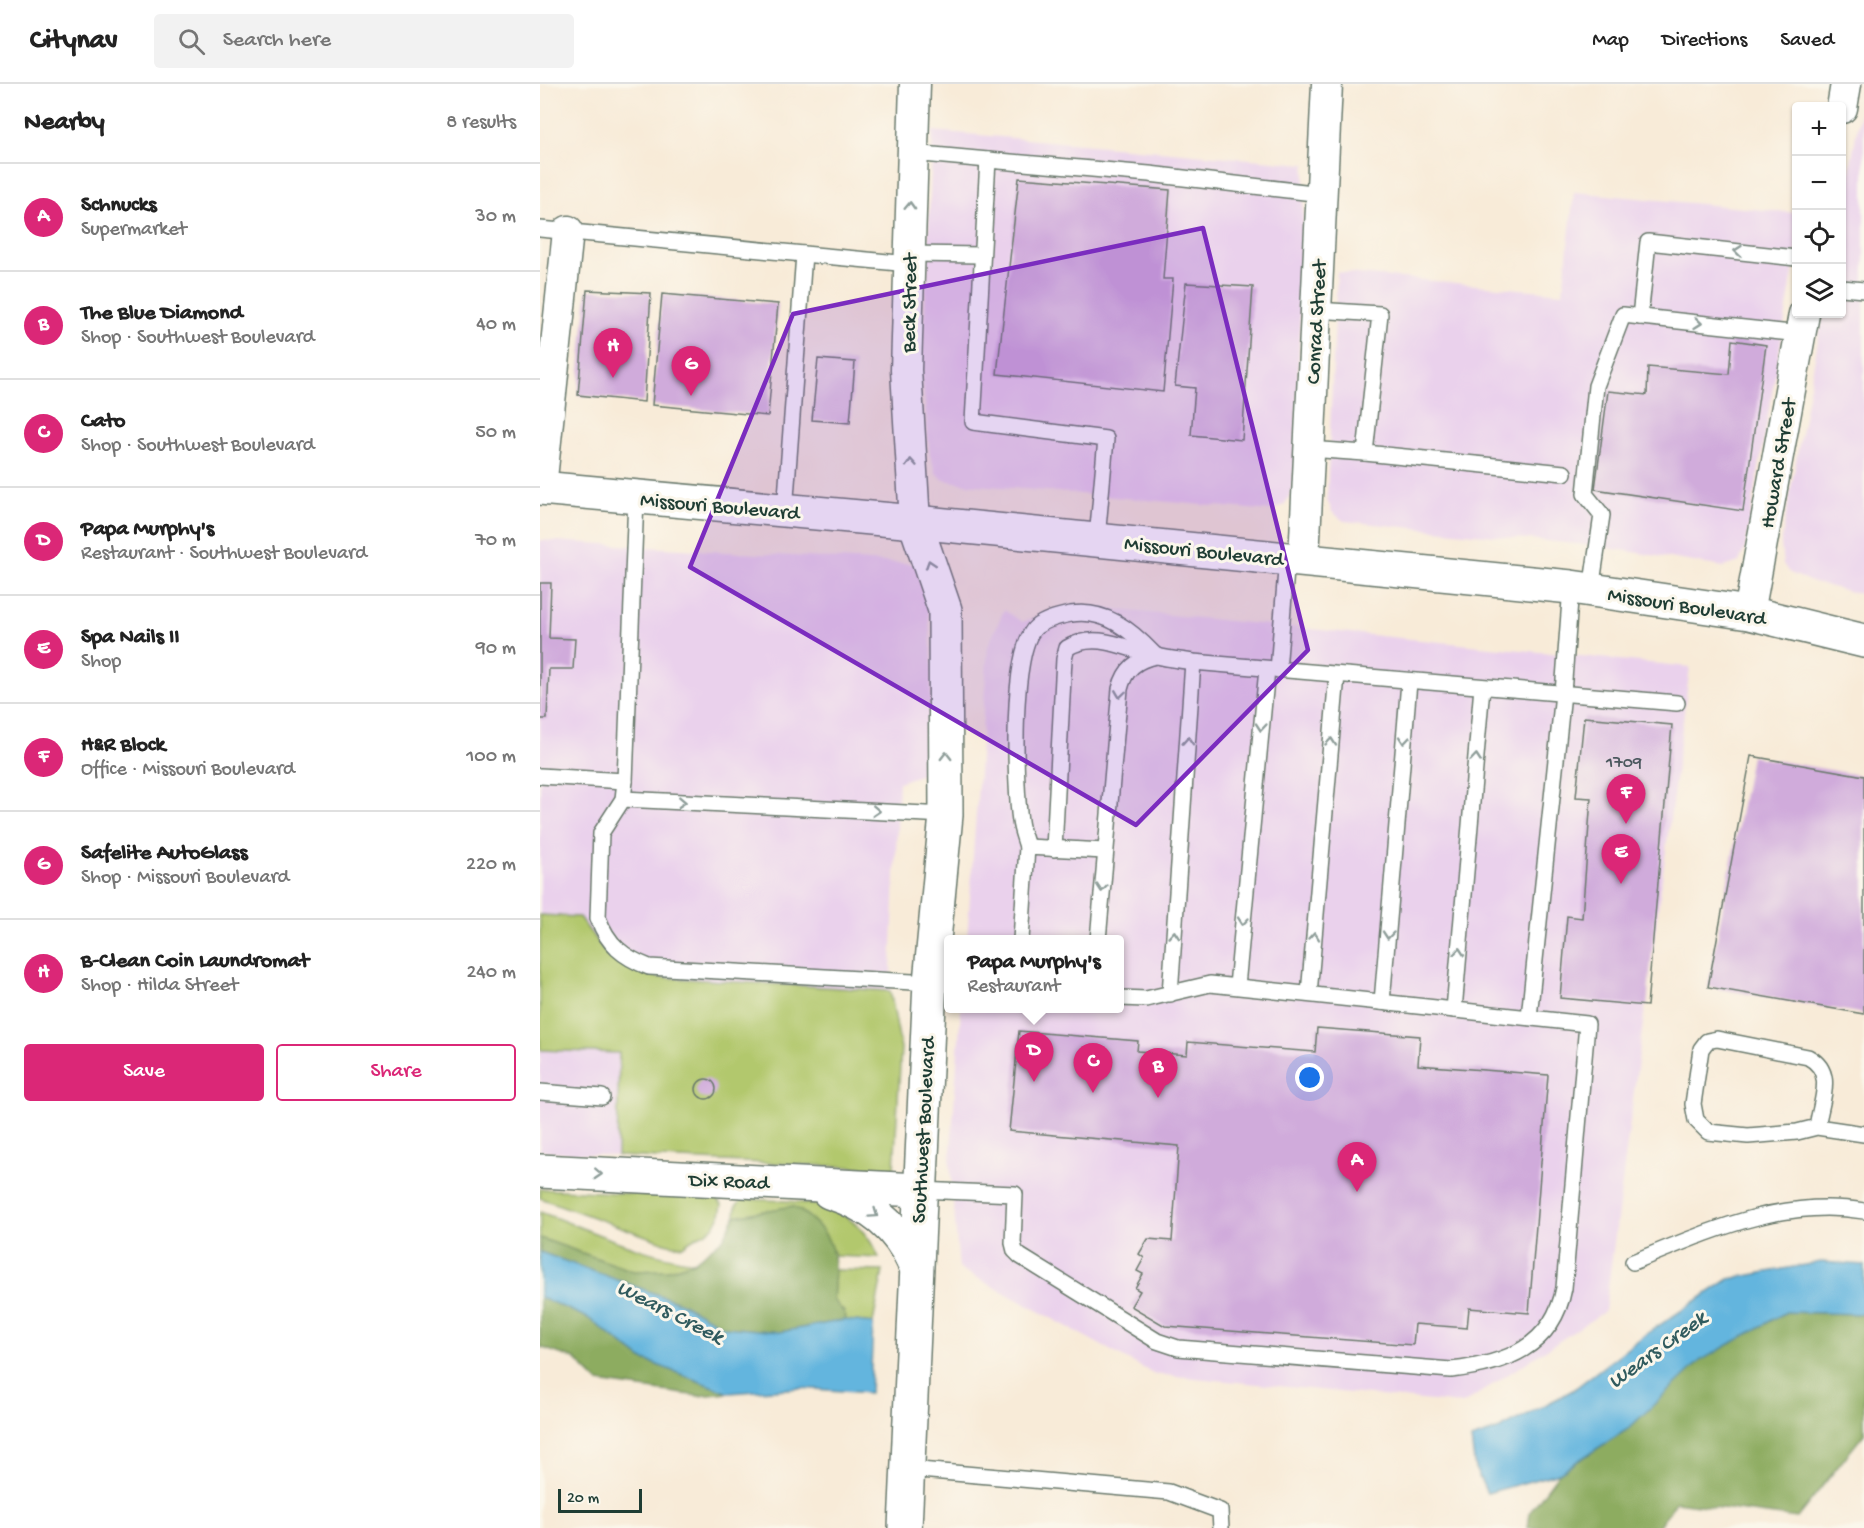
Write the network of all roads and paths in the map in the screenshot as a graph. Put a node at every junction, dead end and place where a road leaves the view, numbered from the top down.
1 (915, 84) edge
2 (1327, 84) edge
3 (1846, 84) edge
4 (1843, 102) edge
5 (912, 153) junction
6 (988, 160) junction
7 (1322, 194) junction
8 (554, 230) edge
9 (804, 254) junction
10 (982, 255) junction
11 (1792, 257) edge
12 (909, 259) junction
13 (1846, 288) edge
14 (1864, 290) edge
15 (1316, 310) junction
16 (1640, 317) junction
17 (1802, 324) edge
18 (1309, 449) junction
19 (1365, 453) junction
20 (1564, 473) dead end
21 (540, 488) edge
22 (636, 498) junction
23 (785, 511) junction
24 (915, 522) junction
25 (1097, 539) junction
26 (1295, 559) junction
27 (1581, 588) junction
28 (1749, 613) junction
29 (1864, 641) edge
30 (1156, 656) junction
31 (1193, 662) junction
32 (1272, 669) junction
33 (1337, 675) junction
34 (1409, 682) junction
35 (1482, 687) junction
36 (1563, 693) junction
37 (1677, 703) dead end
38 (540, 776) edge
39 (625, 781) junction
40 (623, 799) junction
41 (946, 815) junction
42 (1027, 848) junction
43 (1054, 849) junction
44 (1105, 851) junction
45 (1021, 935) edge
46 (1098, 935) edge
47 (939, 983) edge
48 (1237, 986) junction
49 (1170, 994) junction
50 (1309, 994) junction
51 (1124, 998) edge
52 (1382, 1002) junction
53 (1454, 1010) junction
54 (1529, 1017) junction
55 (540, 1092) edge
56 (602, 1097) dead end
57 (1817, 1127) junction
58 (1864, 1134) edge
59 (540, 1171) edge
60 (802, 1182) junction
61 (919, 1190) junction
62 (1864, 1211) edge
63 (1634, 1262) dead end
64 (915, 1265) junction
65 (908, 1469) junction
66 (905, 1528) edge
67 (1221, 1528) edge

1 - 5 street, Beck Street
2 - 7 street, Conrad Street
3 - 4 street
5 - 6 lane
12 -> 5 street, Beck Street
6 - 7 lane
6 - 10 lane
7 - 15 street, Conrad Street
8 - 9 lane
8 - 21 street
9 - 12 lane
9 - 23 lane
10 - 12 lane
10 - 25 lane
11 -> 16 lane
24 -> 12 street, Beck Street
13 - 14 lane
15 - 18 street, Conrad Street
15 - 19 lane
16 -> 17 lane
16 - 27 lane
17 - 28 street, Howard Street
18 - 19 lane
18 - 26 street, Conrad Street
19 - 20 lane
21 - 22 main road, Missouri Boulevard
22 - 23 main road, Missouri Boulevard
22 - 39 lane
23 - 24 main road, Missouri Boulevard
24 - 25 main road, Missouri Boulevard
41 -> 24 main road, Southwest Boulevard
25 - 26 main road, Missouri Boulevard
26 - 27 main road, Missouri Boulevard
26 - 32 lane
27 - 28 main road, Missouri Boulevard
27 - 36 lane
28 - 29 main road, Missouri Boulevard
30 - 31 lane
30 - 42 lane
30 - 43 lane
30 -> 44 lane
31 - 32 lane
49 -> 31 lane
32 - 33 lane
32 -> 48 lane
33 - 34 lane
50 -> 33 lane
34 - 35 lane
34 -> 52 lane
35 - 36 lane
53 -> 35 lane
36 - 37 lane
36 - 54 lane
38 - 39 lane
39 - 40 lane
40 -> 41 lane
40 - 47 lane
41 - 47 main road, Southwest Boulevard
42 - 43 lane
42 - 45 lane
43 - 44 lane
44 -> 46 lane
47 - 61 main road, Southwest Boulevard
48 - 49 lane
48 - 50 lane
49 - 51 lane
50 - 52 lane
52 - 53 lane
53 - 54 lane
54 - 61 lane
55 - 56 lane
57 - 57 lane
57 - 58 lane
59 -> 60 main road, Dix Road
60 - 61 main road, Dix Road
60 -> 64 main road
61 - 64 main road, Southwest Boulevard
62 - 63 lane
64 - 65 main road, Southwest Boulevard
65 - 66 main road, Southwest Boulevard
65 - 67 lane

